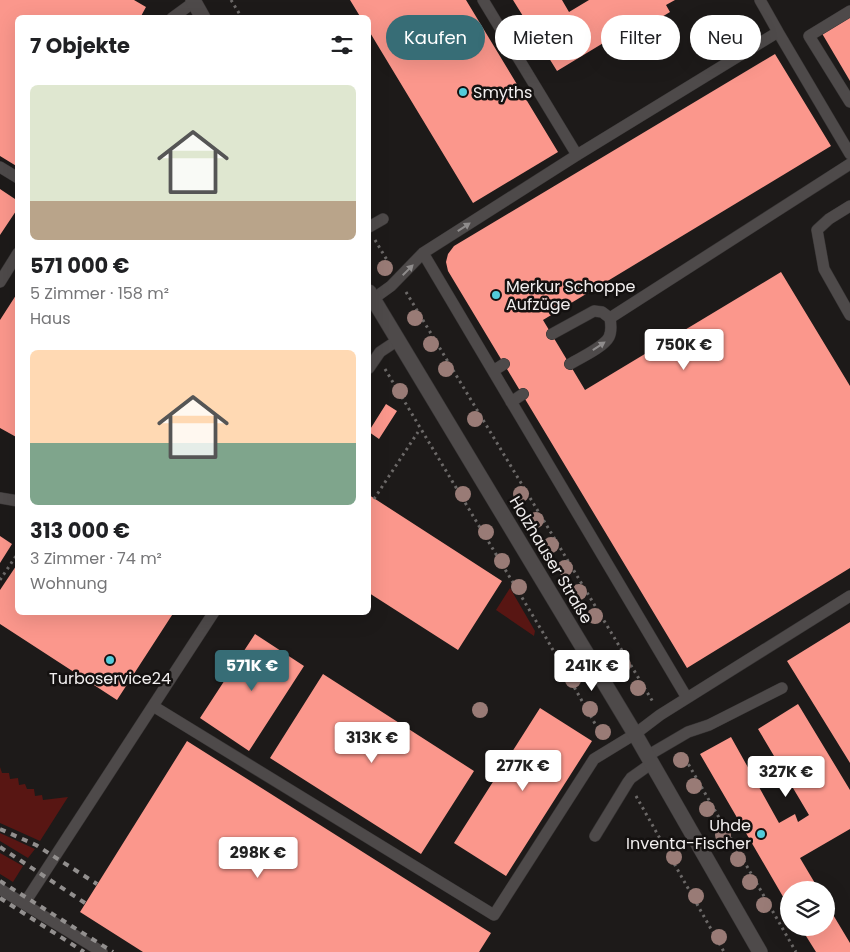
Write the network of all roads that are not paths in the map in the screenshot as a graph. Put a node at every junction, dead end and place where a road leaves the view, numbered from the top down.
1 (482, 0) edge
2 (760, 0) edge
3 (193, 1) edge
4 (850, 11) edge
5 (176, 15) edge
6 (201, 15) edge
7 (778, 32) junction
8 (850, 102) edge
9 (850, 154) edge
10 (577, 155) junction
11 (850, 164) edge
12 (0, 167) edge
13 (15, 176) edge
14 (850, 206) edge
15 (383, 219) dead end
16 (371, 232) edge
17 (423, 253) junction
18 (15, 258) edge
19 (0, 282) edge
20 (371, 296) edge
21 (850, 315) edge
22 (610, 318) junction
23 (552, 334) dead end
24 (398, 340) junction
25 (504, 364) dead end
26 (570, 364) dead end
27 (371, 365) edge
28 (493, 371) junction
29 (522, 394) dead end
30 (511, 402) junction
31 (0, 498) edge
32 (15, 500) edge
33 (850, 596) edge
34 (212, 615) edge
35 (782, 688) dead end
36 (686, 698) junction
37 (153, 706) junction
38 (635, 734) junction
39 (649, 760) junction
40 (595, 836) dead end
41 (0, 889) edge
42 (24, 904) junction
43 (102, 952) edge
44 (760, 952) edge

1 - 10 lane
2 - 7 lane
3 - 5 lane
3 - 6 main road
4 - 8 lane
7 - 9 lane
7 - 10 lane
17 -> 10 lane
11 - 22 lane
12 - 13 lane
14 - 21 lane
15 - 16 lane
20 -> 17 lane
17 - 28 lane
18 - 19 lane
20 - 24 main road, Holzhauser Straße
22 - 23 lane
26 -> 22 lane
24 - 27 lane
24 - 38 main road, Holzhauser Straße
25 - 28 lane
28 - 30 lane
29 - 30 lane
30 - 36 lane
31 - 32 lane
33 - 36 lane
34 - 37 lane
35 - 39 lane
36 - 38 lane
37 - 38 lane
37 - 42 lane
38 - 39 main road, Holzhauser Straße
39 - 40 lane
39 - 44 main road, Holzhauser Straße
41 - 42 lane
42 - 43 lane

